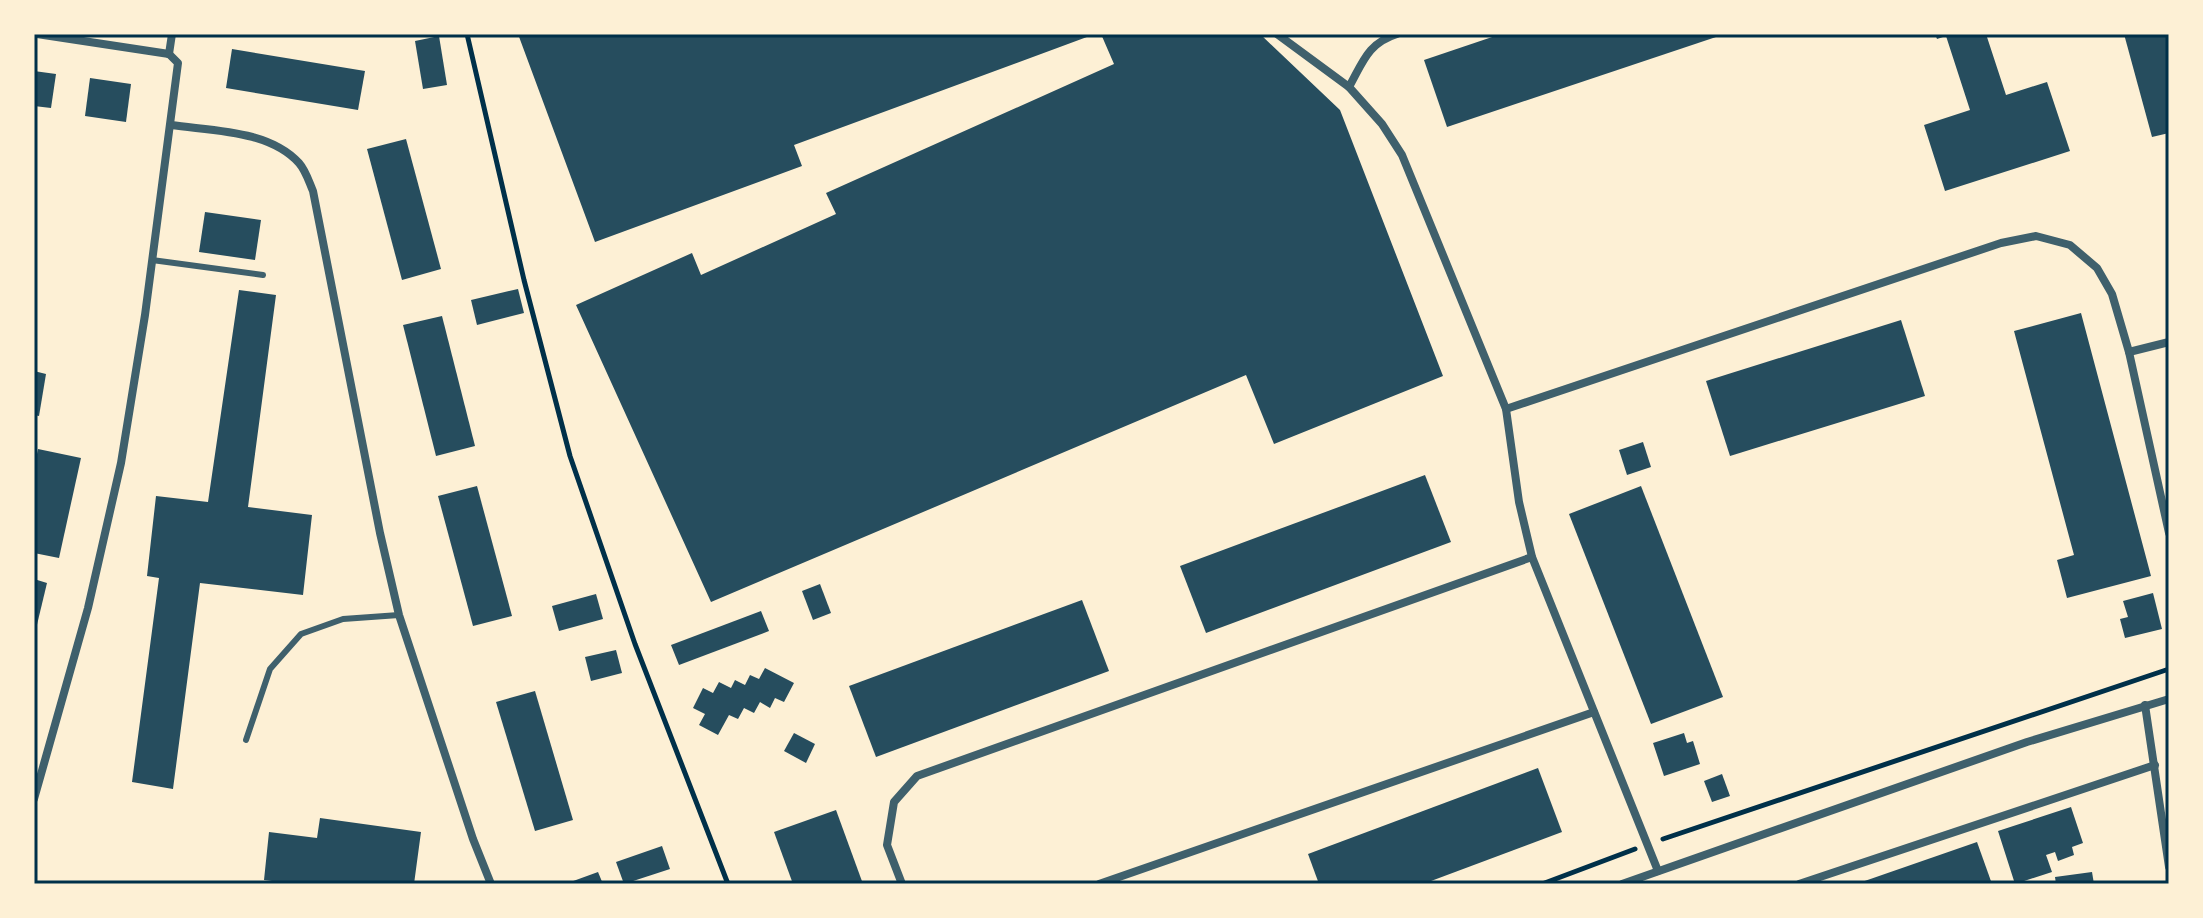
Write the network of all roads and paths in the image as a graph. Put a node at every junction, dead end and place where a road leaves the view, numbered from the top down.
1 (37, 34) edge
2 (172, 34) edge
3 (467, 34) edge
4 (1277, 34) edge
5 (1397, 34) edge
6 (169, 54) junction
7 (1349, 87) junction
8 (171, 125) junction
9 (152, 260) junction
10 (263, 275) dead end
11 (2169, 342) edge
12 (2129, 352) junction
13 (1506, 409) junction
14 (2168, 521) edge
15 (2169, 533) edge
16 (1532, 557) junction
17 (399, 615) junction
18 (2169, 669) edge
19 (2169, 699) edge
20 (2145, 705) junction
21 (1594, 712) junction
22 (246, 740) dead end
23 (2155, 765) junction
24 (34, 799) edge
25 (1647, 845) junction
26 (2169, 867) edge
27 (1658, 871) junction
28 (491, 884) edge
29 (728, 884) edge
30 (902, 884) edge
31 (1099, 884) edge
32 (1542, 884) edge
33 (1622, 884) edge
34 (1799, 884) edge

1 - 6 street
2 - 6 street
3 - 29 path
4 - 7 street
5 - 7 street
6 - 8 street
7 - 13 street
8 - 9 street
8 - 17 street
9 - 10 lane
9 - 24 street
11 - 12 street
12 - 13 street
12 - 14 street
13 - 16 street
14 - 15 street
16 - 21 street
16 - 30 street
17 - 22 lane
17 - 28 street
18 - 25 path
19 - 20 street
20 - 23 street
20 - 27 street
21 - 25 street
21 - 31 street
23 - 26 street
23 - 34 street
25 - 27 street
25 - 32 path
27 - 33 street

